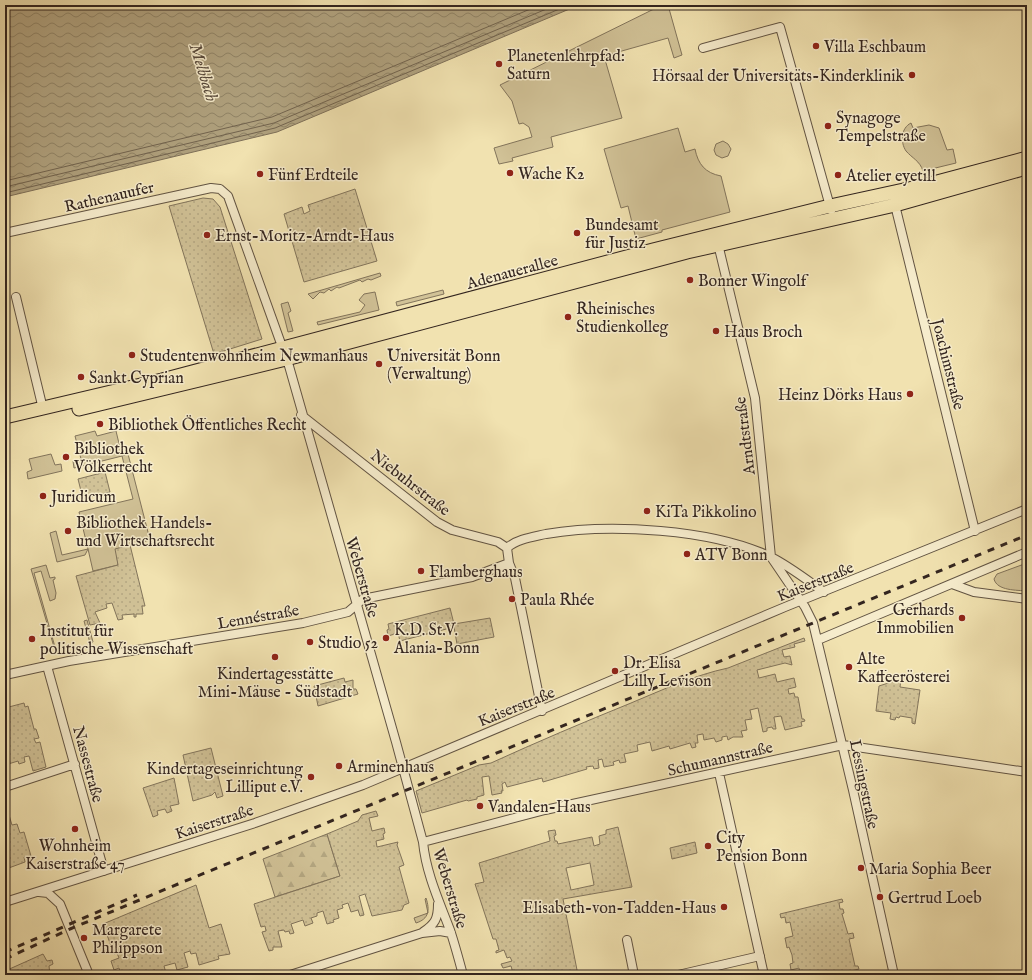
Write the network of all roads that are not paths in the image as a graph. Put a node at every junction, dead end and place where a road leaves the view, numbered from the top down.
1 (703, 48) dead end
2 (1027, 158) edge
3 (1027, 168) edge
4 (220, 189) joint
5 (895, 205) junction
6 (832, 213) junction
7 (5, 233) edge
8 (718, 244) junction
9 (16, 297) dead end
10 (284, 354) junction
11 (43, 408) junction
12 (302, 415) junction
13 (5, 417) edge
14 (5, 425) edge
15 (1027, 509) edge
16 (978, 529) junction
17 (507, 548) junction
18 (1027, 552) edge
19 (771, 557) junction
20 (509, 563) junction
21 (952, 584) junction
22 (824, 592) junction
23 (1027, 599) edge
24 (801, 601) junction
25 (356, 605) junction
26 (818, 640) junction
27 (47, 666) junction
28 (5, 675) edge
29 (542, 711) junction
30 (843, 745) junction
31 (75, 764) junction
32 (407, 767) junction
33 (1027, 769) edge
34 (720, 773) junction
35 (5, 787) edge
36 (423, 842) junction
37 (104, 871) junction
38 (34, 893) junction
39 (437, 899) junction
40 (5, 902) edge
41 (422, 933) junction
42 (451, 933) junction
43 (627, 940) dead end
44 (760, 956) junction
45 (310, 972) edge
46 (89, 975) edge
47 (290, 975) edge
48 (463, 975) edge
49 (634, 975) edge
50 (678, 975) edge
51 (764, 975) edge
52 (894, 975) edge

1 - 6 street
2 - 6 main road, Adenauerallee
3 - 5 main road, Adenauerallee
4 - 7 street, Rathenauufer
4 - 10 street, Weberstraße
5 - 6 main road, Adenauerallee
5 - 16 street, Joachimstraße
6 - 8 main road, Adenauerallee
6 - 10 main road, Adenauerallee
8 - 10 main road, Adenauerallee
8 - 19 street, Arndtstraße
9 - 11 street
10 - 11 main road, Adenauerallee
10 - 12 street, Weberstraße
10 - 14 main road, Adenauerallee
11 - 13 main road, Adenauerallee
12 - 17 street, Niebuhrstraße
12 - 25 street, Weberstraße
15 - 16 street, Kaiserstraße
16 - 22 street, Kaiserstraße
17 - 19 street
17 - 20 street
18 - 21 street
19 - 22 street
19 - 24 street
20 - 25 street, Lennéstraße
20 - 29 street
21 - 23 street
21 - 26 street
22 - 24 street, Kaiserstraße
24 - 26 street, Lessingstraße
24 - 29 street, Kaiserstraße
25 - 27 street, Lennéstraße
25 - 32 street, Weberstraße
26 - 30 street, Lessingstraße
27 - 28 street, Lennéstraße
27 - 31 street, Nassestraße
29 - 32 street, Kaiserstraße
30 - 33 street, Schumannstraße
30 - 34 street, Schumannstraße
30 - 52 street, Lessingstraße
31 - 35 street
31 - 37 street, Nassestraße
32 - 36 street, Weberstraße
32 - 37 street, Kaiserstraße
34 - 36 street, Schumannstraße
34 - 44 street
36 - 39 street, Weberstraße
37 - 38 street, Kaiserstraße
38 - 40 street, Kaiserstraße
38 - 46 street
39 - 41 street
39 - 42 street, Weberstraße
41 - 42 street
41 - 45 street
42 - 48 street, Weberstraße
43 - 49 street
44 - 50 street
44 - 51 street
45 - 47 street

